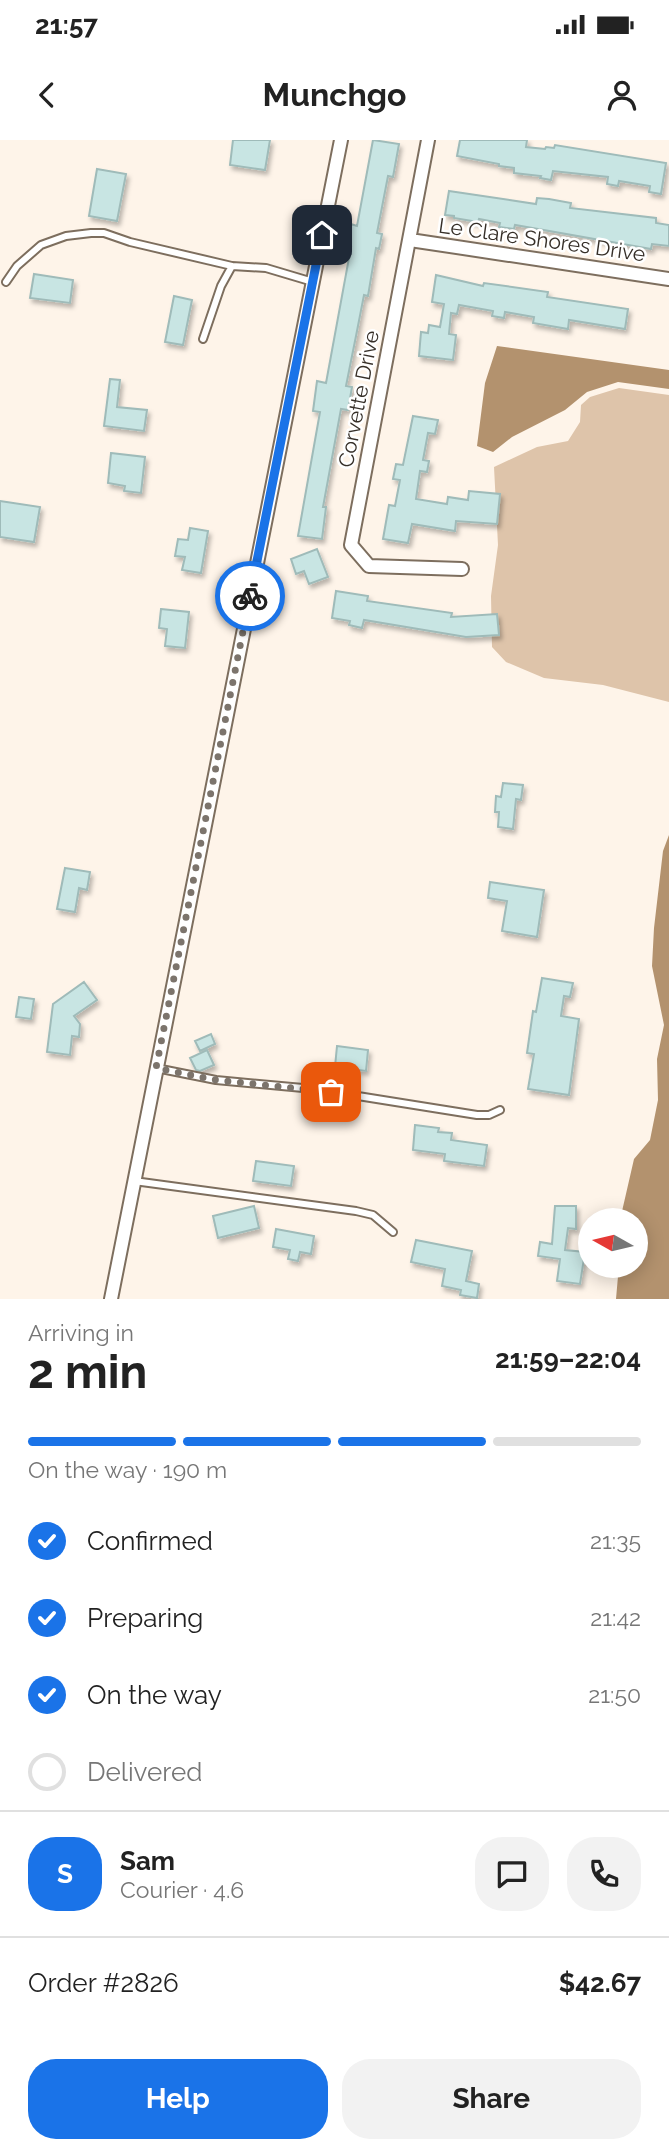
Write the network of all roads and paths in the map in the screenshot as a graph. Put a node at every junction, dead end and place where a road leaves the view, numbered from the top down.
1 (341, 140) edge
2 (428, 140) edge
3 (410, 240) junction
4 (232, 266) junction
5 (669, 279) edge
6 (6, 282) dead end
7 (313, 282) junction
8 (204, 338) dead end
9 (462, 569) dead end
10 (156, 1068) junction
11 (499, 1110) dead end
12 (134, 1181) junction
13 (393, 1232) dead end
14 (111, 1299) edge

1 - 7 street
2 - 3 street, Corvette Drive
3 - 5 street, Le Clare Shores Drive
3 - 9 street, Corvette Drive
4 - 6 lane
4 - 7 lane
4 - 8 lane
7 - 10 street
10 - 11 lane
10 - 12 street
12 - 13 lane
12 - 14 street

